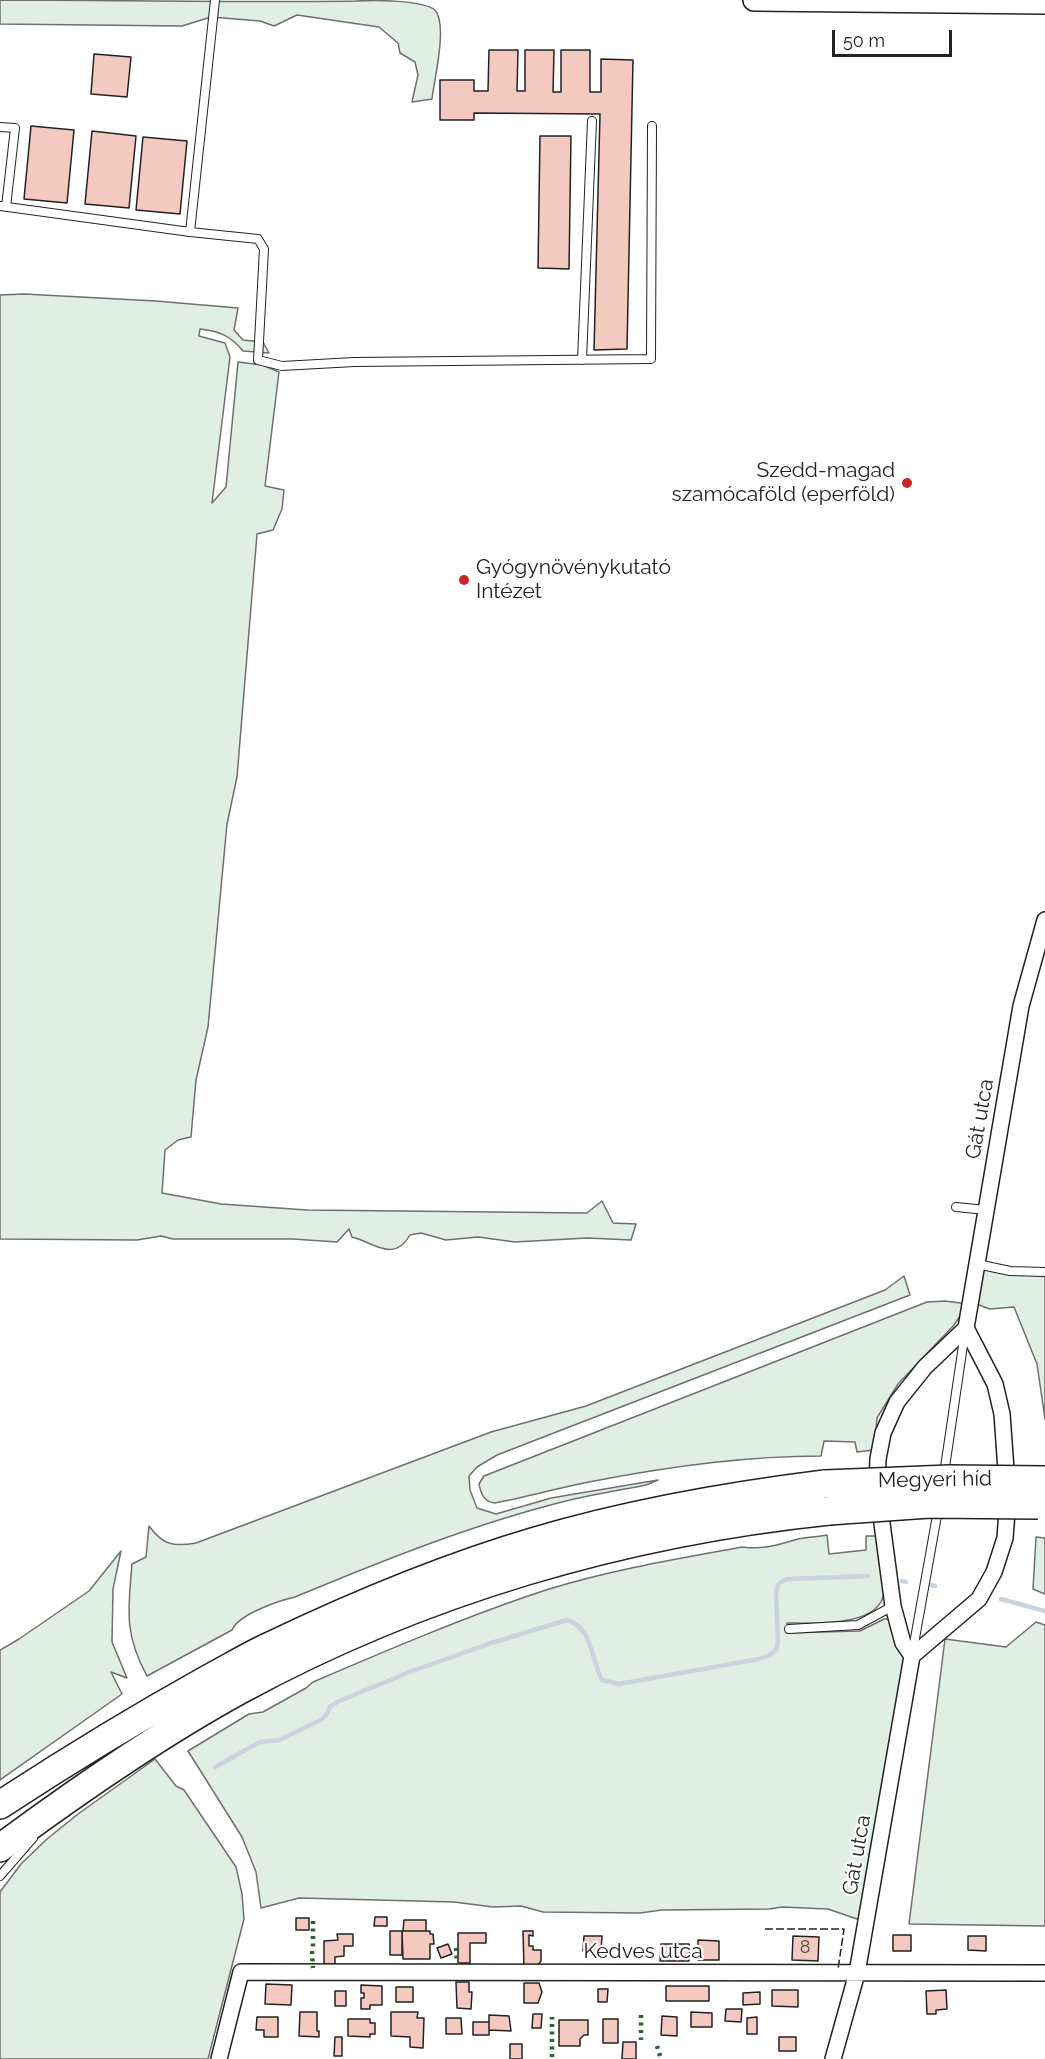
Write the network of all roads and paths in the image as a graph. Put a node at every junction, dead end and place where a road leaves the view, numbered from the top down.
1 (215, 0) edge
2 (754, 0) edge
3 (1045, 3) edge
4 (592, 121) dead end
5 (652, 126) dead end
6 (0, 127) edge
7 (3, 206) edge
8 (190, 232) junction
9 (582, 360) junction
10 (1045, 920) edge
11 (956, 1207) dead end
12 (986, 1210) junction
13 (977, 1264) junction
14 (1045, 1272) edge
15 (966, 1328) junction
16 (1045, 1480) edge
17 (942, 1487) dead end
18 (940, 1498) dead end
19 (1045, 1505) edge
20 (893, 1606) junction
21 (789, 1629) dead end
22 (912, 1656) junction
23 (68, 1798) junction
24 (0, 1804) edge
25 (0, 1848) edge
26 (0, 1876) edge
27 (857, 1973) junction
28 (1045, 1973) edge
29 (219, 2059) edge
30 (833, 2059) edge

1 - 8 lane
2 - 3 street
4 - 9 lane
5 - 9 lane
6 - 7 lane
7 - 8 lane
8 - 9 lane
10 - 12 street, Gát utca
11 - 12 lane
12 - 13 street, Gát utca
13 - 14 lane
13 - 15 street, Gát utca
15 - 17 lane
15 - 20 street
15 - 22 street
16 - 24 highway, Megyeri híd, bridge
18 - 22 lane
19 - 23 highway, Megyeri híd, bridge
20 - 21 lane
20 - 22 street
22 - 27 street, Gát utca
23 - 25 highway, Megyeri híd
23 - 26 lane
27 - 28 street, Kedves utca
27 - 29 street, Kedves utca
27 - 30 street, Gát utca

